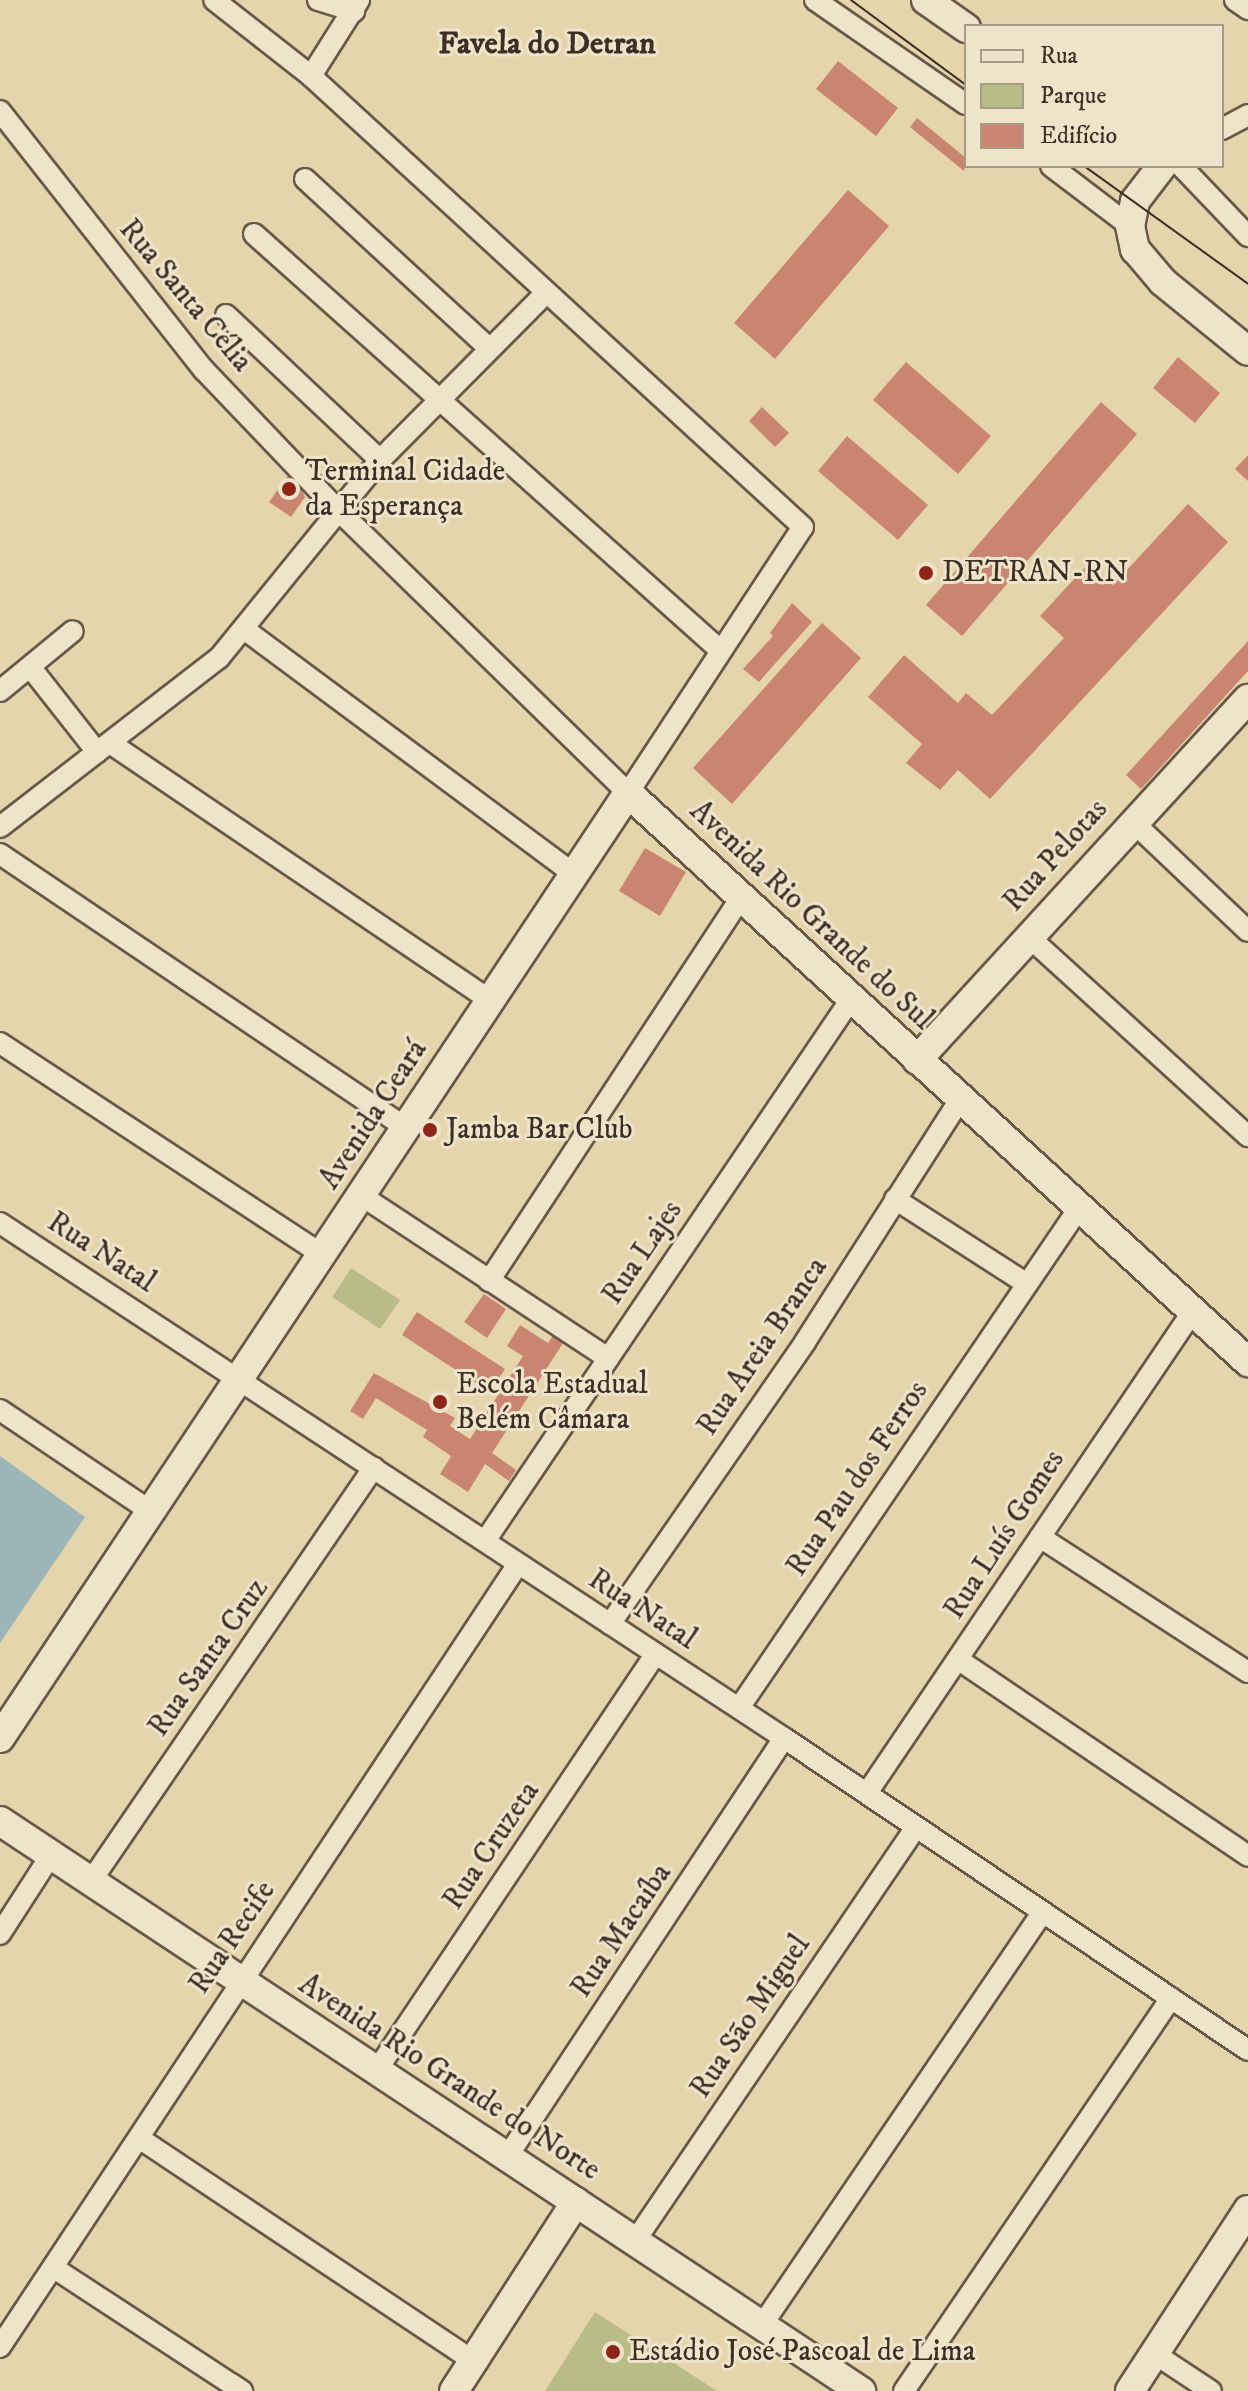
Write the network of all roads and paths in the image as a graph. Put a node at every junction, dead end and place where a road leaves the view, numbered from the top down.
1 (214, 0) edge
2 (318, 0) edge
3 (815, 0) edge
4 (926, 0) edge
5 (1235, 0) edge
6 (356, 6) edge
7 (1248, 9) edge
8 (964, 27) edge
9 (311, 76) junction
10 (964, 103) edge
11 (0, 111) edge
12 (1248, 115) edge
13 (1224, 128) edge
14 (1054, 168) edge
15 (1160, 168) edge
16 (1183, 168) edge
17 (305, 179) dead end
18 (1130, 226) junction
19 (254, 234) dead end
20 (1248, 236) edge
21 (546, 293) junction
22 (226, 315) dead end
23 (489, 348) junction
24 (1248, 351) edge
25 (439, 396) junction
26 (380, 460) junction
27 (337, 509) junction
28 (244, 629) junction
29 (73, 631) dead end
30 (720, 650) junction
31 (31, 668) junction
32 (0, 691) edge
33 (1248, 699) edge
34 (104, 747) junction
35 (628, 793) junction
36 (1133, 822) junction
37 (0, 827) edge
38 (0, 854) edge
39 (572, 873) junction
40 (741, 897) junction
41 (1248, 931) edge
42 (1029, 937) junction
43 (488, 999) junction
44 (851, 999) junction
45 (0, 1043) edge
46 (917, 1060) junction
47 (960, 1100) junction
48 (406, 1128) junction
49 (1248, 1136) edge
50 (362, 1196) junction
51 (895, 1199) junction
52 (1079, 1208) junction
53 (0, 1223) edge
54 (323, 1255) junction
55 (489, 1281) junction
56 (1027, 1284) junction
57 (1193, 1311) junction
58 (608, 1358) junction
59 (1248, 1362) edge
60 (240, 1378) junction
61 (0, 1410) edge
62 (374, 1467) junction
63 (149, 1510) junction
64 (1040, 1537) junction
65 (485, 1541) junction
66 (518, 1564) junction
67 (610, 1624) junction
68 (655, 1655) junction
69 (959, 1660) junction
70 (1248, 1672) edge
71 (739, 1708) junction
72 (0, 1738) edge
73 (784, 1738) junction
74 (867, 1793) junction
75 (0, 1821) edge
76 (916, 1827) junction
77 (51, 1855) junction
78 (1248, 1856) edge
79 (91, 1881) junction
80 (1042, 1913) junction
81 (0, 1934) edge
82 (240, 1980) junction
83 (1171, 1998) junction
84 (1248, 2050) edge
85 (377, 2070) junction
86 (139, 2138) junction
87 (507, 2157) junction
88 (576, 2202) junction
89 (1244, 2223) edge
90 (635, 2241) junction
91 (54, 2268) junction
92 (762, 2325) junction
93 (0, 2347) edge
94 (1155, 2354) junction
95 (474, 2361) junction
96 (242, 2391) edge
97 (454, 2391) edge
98 (861, 2391) edge
99 (904, 2391) edge
100 (1130, 2391) edge
101 (1211, 2391) edge

1 - 9 street
2 - 6 street
3 - 10 street
4 - 8 street
5 - 7 street
6 - 9 street
9 - 21 street
11 - 27 street, Rua Santa Célia
12 - 13 street
14 - 18 street
15 - 18 street
16 - 20 street
17 - 23 street
18 - 24 street
19 - 25 street
21 - 23 street
21 - 30 street, Avenida Ceará
22 - 26 street
23 - 25 street
25 - 26 street
25 - 30 street
26 - 27 street
27 - 28 street
27 - 35 street, Avenida Rio Grande do Sul
28 - 34 street
28 - 39 street
29 - 31 street
30 - 35 street, Avenida Ceará
31 - 32 street
31 - 34 street
33 - 36 street, Rua Pelotas
34 - 37 street
34 - 43 street
35 - 39 street, Avenida Ceará
35 - 40 street, Avenida Rio Grande do Sul
36 - 41 street
36 - 42 street, Rua Pelotas
38 - 48 street
39 - 43 street, Avenida Ceará
40 - 44 street, Avenida Rio Grande do Sul
40 - 55 street
42 - 46 street, Rua Pelotas
42 - 49 street
43 - 48 street, Avenida Ceará
44 - 46 street, Avenida Rio Grande do Sul
44 - 58 street, Rua Lajes
45 - 54 street
46 - 47 street, Avenida Rio Grande do Sul
47 - 51 street, Rua Areia Branca
47 - 52 street, Avenida Rio Grande do Sul
48 - 50 street, Avenida Ceará
50 - 54 street, Avenida Ceará
50 - 55 street
51 - 56 street
51 - 67 street, Rua Areia Branca
52 - 56 street, Rua Pau dos Ferros
52 - 57 street, Avenida Rio Grande do Sul
53 - 60 street, Rua Natal
54 - 60 street, Avenida Ceará
55 - 58 street
56 - 71 street, Rua Pau dos Ferros
57 - 59 street, Avenida Rio Grande do Sul
57 - 64 street, Rua Luís Gomes
58 - 65 street, Rua Lajes
60 - 62 street, Rua Natal
60 - 63 street, Avenida Ceará
61 - 63 street
62 - 65 street, Rua Natal
62 - 79 street, Rua Santa Cruz
63 - 72 street, Avenida Ceará
64 - 69 street, Rua Luís Gomes
64 - 70 street
65 - 66 street, Rua Natal
66 - 67 street, Rua Natal
66 - 82 street, Rua Recife
67 - 68 street, Rua Natal
68 - 71 street, Rua Natal
68 - 85 street, Rua Cruzeta
69 - 74 street, Rua Luís Gomes
69 - 78 street
71 - 73 street, Rua Natal
73 - 74 street, Rua Natal
73 - 87 street, Rua Macaíba
74 - 76 street, Rua Natal
75 - 77 street, Avenida Rio Grande do Norte
76 - 80 street, Rua Natal
76 - 90 street, Rua São Miguel
77 - 79 street, Avenida Rio Grande do Norte
77 - 81 street
79 - 82 street, Avenida Rio Grande do Norte
80 - 83 street, Rua Natal
80 - 92 street
82 - 85 street, Avenida Rio Grande do Norte
82 - 86 street, Rua Recife
83 - 84 street, Rua Natal
83 - 99 street
85 - 87 street, Avenida Rio Grande do Norte
86 - 91 street, Rua Recife
86 - 95 street
87 - 88 street, Avenida Rio Grande do Norte
88 - 90 street, Avenida Rio Grande do Norte
88 - 95 street
89 - 94 street
90 - 92 street, Avenida Rio Grande do Norte
91 - 93 street, Rua Recife
91 - 96 street
92 - 98 street, Avenida Rio Grande do Norte
94 - 100 street
94 - 101 street
95 - 97 street

